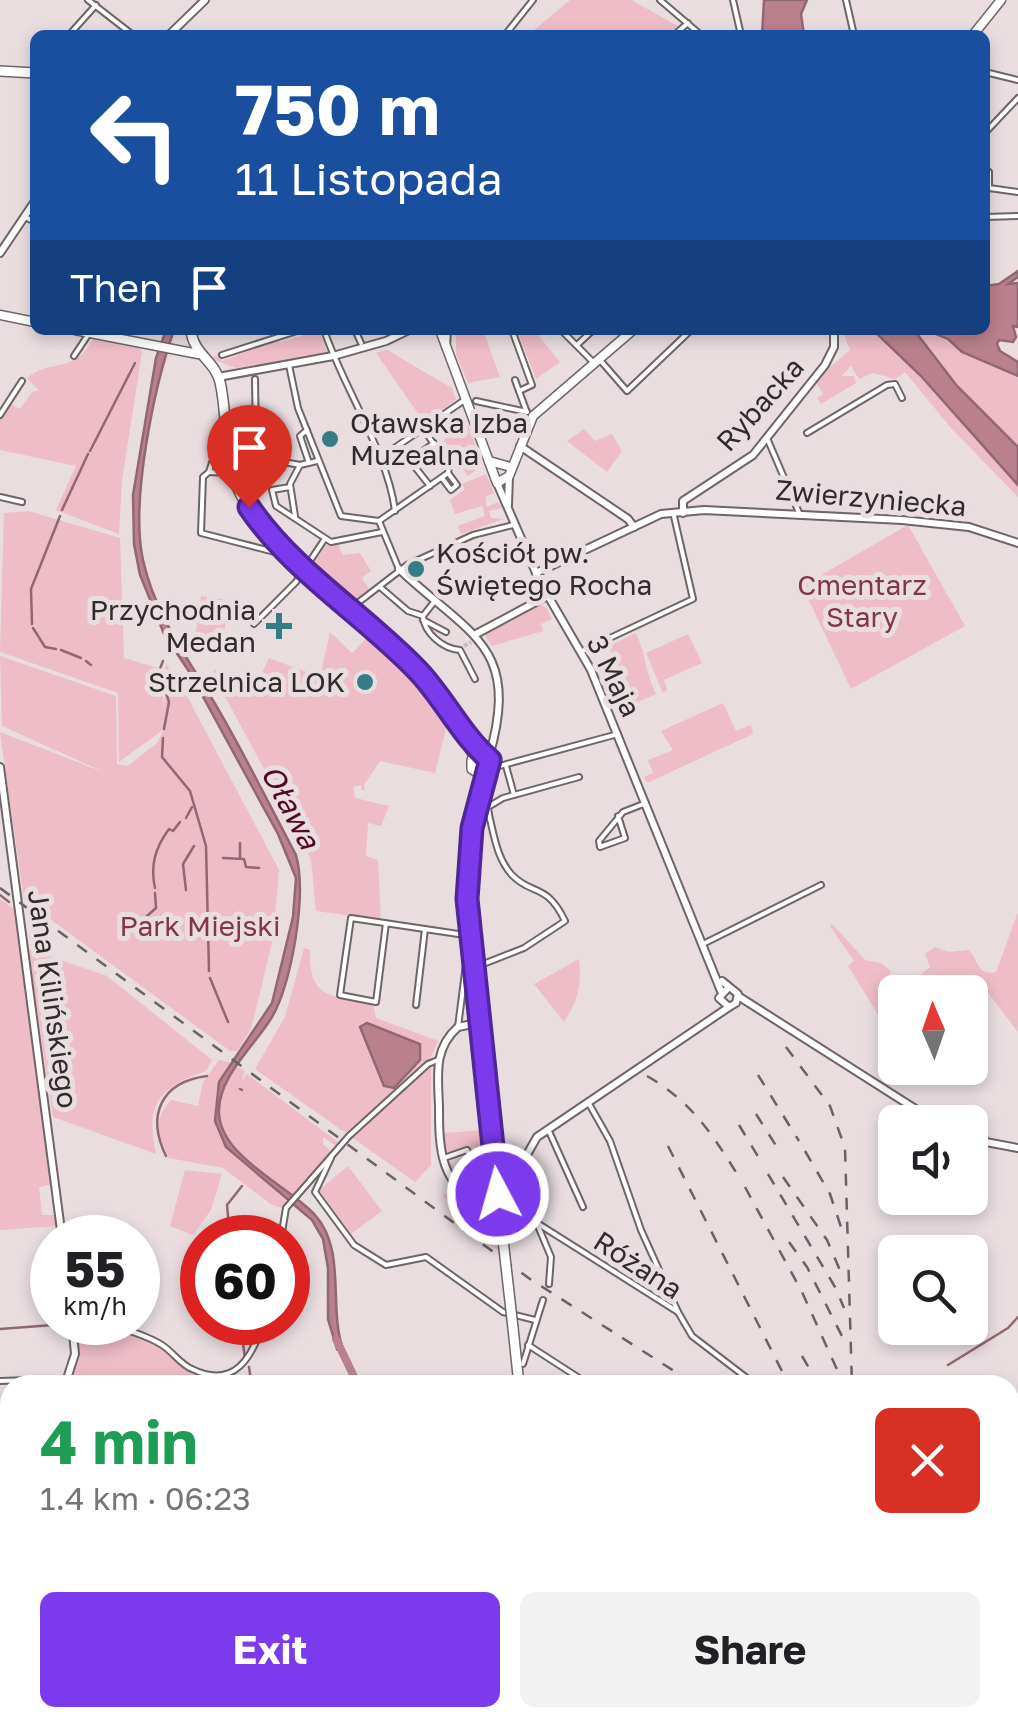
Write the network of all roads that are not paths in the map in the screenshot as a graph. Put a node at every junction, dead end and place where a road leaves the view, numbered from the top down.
1 (88, 0) edge
2 (205, 0) edge
3 (532, 0) edge
4 (660, 0) edge
5 (733, 0) edge
6 (846, 0) edge
7 (1000, 0) edge
8 (96, 3) edge
9 (688, 23) junction
10 (73, 30) edge
11 (127, 30) edge
12 (174, 30) edge
13 (510, 30) edge
14 (680, 30) edge
15 (696, 30) edge
16 (740, 30) edge
17 (853, 30) edge
18 (977, 30) edge
19 (0, 70) edge
20 (30, 73) edge
21 (990, 73) edge
22 (1018, 80) edge
23 (1018, 98) edge
24 (990, 128) edge
25 (990, 188) edge
26 (1018, 192) edge
27 (30, 208) edge
28 (1018, 216) edge
29 (24, 217) junction
30 (990, 217) edge
31 (30, 220) edge
32 (0, 253) edge
33 (0, 315) edge
34 (30, 321) edge
35 (89, 335) edge
36 (99, 335) edge
37 (187, 335) edge
38 (192, 335) edge
39 (284, 335) edge
40 (326, 335) edge
41 (357, 335) edge
42 (399, 335) edge
43 (442, 335) edge
44 (447, 335) edge
45 (514, 335) edge
46 (566, 335) edge
47 (588, 335) edge
48 (628, 335) edge
49 (686, 335) edge
50 (834, 335) edge
51 (361, 343) dead end
52 (577, 345) junction
53 (446, 348) junction
54 (177, 351) junction
55 (198, 354) junction
56 (222, 355) dead end
57 (74, 356) dead end
58 (333, 356) junction
59 (597, 363) junction
60 (290, 365) junction
61 (209, 366) junction
62 (234, 374) junction
63 (218, 377) junction
64 (254, 379) dead end
65 (515, 380) dead end
66 (22, 381) dead end
67 (519, 391) junction
68 (902, 398) dead end
69 (471, 400) junction
70 (530, 414) junction
71 (0, 415) edge
72 (423, 428) junction
73 (307, 430) junction
74 (807, 433) dead end
75 (768, 440) junction
76 (225, 443) junction
77 (434, 443) junction
78 (520, 446) junction
79 (393, 448) junction
80 (376, 452) junction
81 (409, 461) junction
82 (489, 462) junction
83 (308, 463) junction
84 (318, 463) junction
85 (510, 463) junction
86 (300, 465) junction
87 (209, 472) junction
88 (232, 472) junction
89 (448, 473) junction
90 (510, 476) junction
91 (442, 478) junction
92 (496, 480) junction
93 (430, 486) junction
94 (290, 487) junction
95 (696, 495) junction
96 (0, 498) edge
97 (22, 502) dead end
98 (702, 510) junction
99 (394, 511) junction
100 (718, 511) junction
101 (509, 513) junction
102 (679, 513) junction
103 (800, 515) junction
104 (296, 519) junction
105 (378, 521) junction
106 (514, 525) junction
107 (501, 526) junction
108 (634, 527) junction
109 (382, 533) junction
110 (324, 540) junction
111 (1018, 543) edge
112 (286, 555) junction
113 (304, 568) junction
114 (397, 571) junction
115 (536, 573) junction
116 (380, 587) junction
117 (547, 596) junction
118 (434, 602) junction
119 (355, 605) dead end
120 (423, 618) junction
121 (254, 624) dead end
122 (446, 632) dead end
123 (475, 638) junction
124 (580, 652) junction
125 (475, 679) dead end
126 (494, 732) junction
127 (618, 734) junction
128 (485, 761) junction
129 (503, 765) junction
130 (0, 766) edge
131 (580, 777) dead end
132 (514, 796) junction
133 (646, 804) junction
134 (476, 813) junction
135 (489, 815) junction
136 (618, 816) junction
137 (821, 885) dead end
138 (386, 924) junction
139 (425, 929) junction
140 (470, 936) junction
141 (704, 943) junction
142 (470, 966) junction
143 (725, 990) junction
144 (731, 1002) junction
145 (416, 1005) dead end
146 (478, 1023) junction
147 (458, 1027) junction
148 (438, 1060) junction
149 (588, 1102) junction
150 (910, 1105) edge
151 (548, 1128) junction
152 (988, 1142) edge
153 (1018, 1148) edge
154 (332, 1157) junction
155 (442, 1159) junction
156 (472, 1160) dead end
157 (526, 1193) junction
158 (583, 1207) dead end
159 (59, 1215) edge
160 (285, 1215) edge
161 (537, 1223) junction
162 (554, 1234) junction
163 (545, 1242) junction
164 (548, 1284) dead end
165 (543, 1300) dead end
166 (678, 1312) junction
167 (536, 1320) junction
168 (74, 1345) edge
169 (160, 1345) edge
170 (256, 1345) edge
171 (528, 1345) junction
172 (523, 1364) dead end
173 (68, 1375) edge
174 (518, 1375) edge
175 (574, 1375) edge
176 (743, 1375) edge

1 - 8 street
2 - 12 street
3 - 13 street
4 - 9 street
5 - 16 street
6 - 17 street
7 - 18 main road
8 - 10 street
8 - 11 street
9 - 14 street
9 - 15 street
19 - 20 main road
21 - 22 street
23 - 24 street
25 - 26 street
27 - 29 street
28 - 30 street
29 - 31 street
29 - 32 street
33 - 34 main road
35 - 57 street
36 - 54 main road
37 - 54 main road
38 - 55 main road
39 - 56 street
40 - 58 street
41 - 51 street
42 - 58 street
43 - 53 main road, 3 Maja
44 - 53 street, 3 Maja
45 - 67 street
46 - 52 street
47 - 52 street
48 - 59 main road
49 - 59 street
50 - 75 street, Rybacka
52 - 59 street
53 - 69 main road, 3 Maja
54 - 55 main road
55 - 61 main road
58 - 60 street
58 - 80 street
59 - 70 main road
60 - 62 street
60 - 73 street
61 - 62 street
61 - 63 main road
62 - 63 street
63 - 76 main road
64 - 86 street
65 - 67 street
66 - 71 street
67 - 70 street
68 - 74 street
69 - 70 street
69 - 72 street
69 - 82 main road, 3 Maja
70 - 78 main road
72 - 77 street
72 - 79 street
73 - 83 street
73 - 84 street
75 - 95 street, Rybacka
75 - 103 street
76 - 87 street
76 - 88 main road
77 - 81 street
77 - 89 street
78 - 85 main road
78 - 108 street
79 - 80 street
79 - 81 street
80 - 99 street
81 - 93 street
82 - 85 main road
82 - 92 main road, 3 Maja
83 - 84 street
83 - 86 street
84 - 105 street
85 - 90 main road
85 - 92 main road
86 - 94 street
87 - 88 street
87 - 112 street
88 - 112 main road
89 - 91 street
89 - 91 street
90 - 92 main road
90 - 101 street
91 - 93 street
92 - 101 street, 3 Maja
93 - 99 street
94 - 104 street
94 - 104 street
95 - 98 street
95 - 102 street, Rybacka
96 - 97 street
98 - 100 street, Zwierzyniecka
98 - 102 street, Zwierzyniecka
99 - 105 street
100 - 102 street, Zwierzyniecka
100 - 103 street, Zwierzyniecka
101 - 106 street, 3 Maja
101 - 107 street
102 - 108 street, Zwierzyniecka
102 - 124 street
103 - 111 street, Zwierzyniecka
104 - 110 street
105 - 109 street
106 - 107 street
106 - 115 street, 3 Maja
107 - 114 street
108 - 115 street, Zwierzyniecka
109 - 110 street
109 - 114 street
110 - 113 street
112 - 113 main road
113 - 121 street
113 - 128 main road
114 - 116 street
114 - 118 street
115 - 117 street, 3 Maja
116 - 119 street
116 - 120 street
117 - 123 street
117 - 124 street, 3 Maja
118 - 120 street
118 - 123 street
120 - 122 street
120 - 125 street
123 - 126 street
124 - 127 street, 3 Maja
126 - 128 street
126 - 128 street
127 - 129 street
127 - 133 street, 3 Maja
128 - 129 street
128 - 134 main road
129 - 132 street
130 - 159 street, Jana Kilińskiego
131 - 132 street
132 - 135 street
133 - 136 street
133 - 141 street, 3 Maja
134 - 135 street
134 - 140 main road
135 - 142 street
136 - 136 street
137 - 141 street
138 - 138 street
138 - 139 street
139 - 140 street
139 - 145 street
140 - 142 main road
141 - 143 street, 3 Maja
142 - 146 main road
142 - 147 street
143 - 144 street
143 - 144 street, 3 Maja
144 - 149 street
144 - 150 street
146 - 147 street
146 - 174 main road, bridge
147 - 148 street
148 - 154 street
148 - 155 street
149 - 151 street
149 - 166 street
151 - 157 street
151 - 158 street
152 - 153 street
154 - 160 street
154 - 167 street
155 - 156 street
155 - 157 street
157 - 161 street
161 - 162 street, Różana
161 - 163 street
162 - 163 street
162 - 166 street, Różana
163 - 164 street
165 - 167 street
166 - 176 street, Różana
167 - 171 street
168 - 173 street
169 - 170 street
171 - 172 street
171 - 175 street

